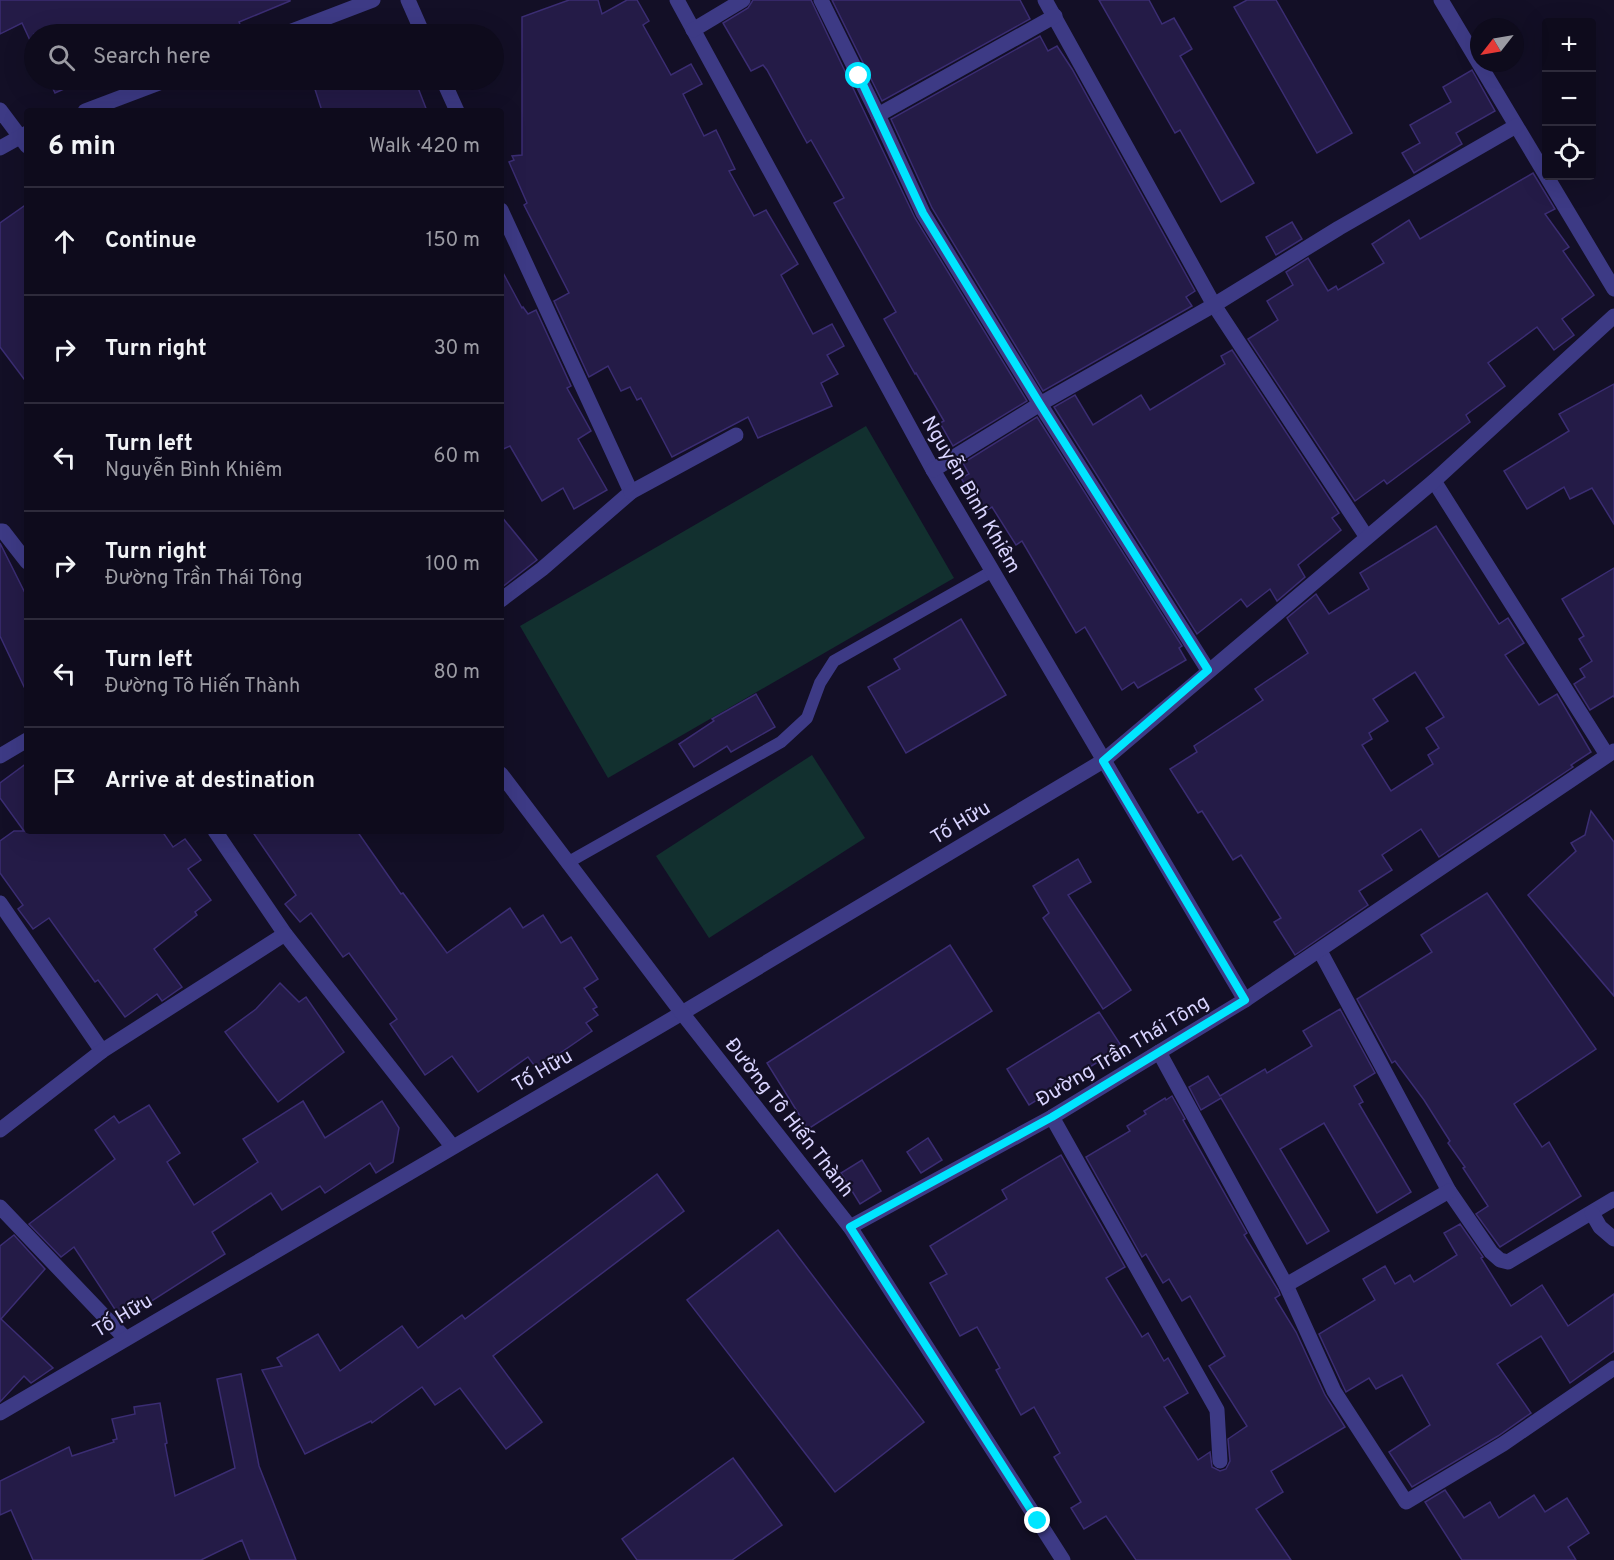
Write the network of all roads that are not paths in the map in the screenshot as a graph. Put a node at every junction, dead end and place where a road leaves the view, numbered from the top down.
1 (373, 0) edge
2 (408, 0) edge
3 (677, 0) edge
4 (743, 0) edge
5 (821, 0) edge
6 (1046, 0) edge
7 (1441, 0) edge
8 (1055, 16) junction
9 (310, 24) edge
10 (419, 24) edge
11 (693, 30) junction
12 (141, 90) edge
13 (448, 90) edge
14 (93, 108) edge
15 (456, 108) edge
16 (0, 110) edge
17 (879, 115) junction
18 (1516, 126) junction
19 (24, 138) edge
20 (0, 148) edge
21 (504, 217) edge
22 (1614, 288) edge
23 (1214, 305) junction
24 (1614, 316) edge
25 (1040, 404) junction
26 (736, 435) dead end
27 (933, 470) junction
28 (1434, 481) junction
29 (631, 492) junction
30 (0, 531) edge
31 (1366, 536) junction
32 (24, 558) edge
33 (991, 572) junction
34 (504, 598) edge
35 (1208, 670) junction
36 (24, 742) edge
37 (1610, 753) edge
38 (0, 756) edge
39 (1103, 761) junction
40 (504, 778) edge
41 (217, 834) edge
42 (567, 864) junction
43 (0, 903) edge
44 (285, 934) junction
45 (1320, 951) junction
46 (1245, 1000) junction
47 (682, 1013) junction
48 (102, 1051) junction
49 (1159, 1052) junction
50 (1052, 1117) junction
51 (0, 1130) edge
52 (452, 1146) junction
53 (1449, 1191) junction
54 (1614, 1199) edge
55 (0, 1207) edge
56 (1592, 1213) junction
57 (850, 1227) junction
58 (1614, 1239) edge
59 (1287, 1285) junction
60 (125, 1338) junction
61 (1614, 1368) edge
62 (0, 1413) edge
63 (1220, 1461) dead end
64 (1064, 1560) edge

1 - 9 street
2 - 10 street
3 - 11 street, Nguyễn Bình Khiêm
4 - 11 street
5 - 17 street
6 - 8 street
7 - 18 street
8 - 17 street
8 - 23 street
11 - 27 street, Nguyễn Bình Khiêm
12 - 14 street
13 - 15 street
16 - 19 street
17 - 25 street
18 - 22 street
18 - 23 street
19 - 20 street
21 - 29 street
23 - 25 street
23 - 31 street
24 - 28 street, Tố Hữu
25 - 27 street
25 - 35 street
26 - 29 street
27 - 33 street, Nguyễn Bình Khiêm
28 - 31 street, Tố Hữu
28 - 37 street
29 - 34 street
30 - 32 street
31 - 35 street, Tố Hữu
33 - 39 street, Nguyễn Bình Khiêm
33 - 42 lane
35 - 39 street, Tố Hữu
36 - 38 street
37 - 45 street, Đường Trần Thái Tông
39 - 46 street, Nguyễn Bình Khiêm
39 - 47 street, Tố Hữu
40 - 42 street, Đường Tô Hiến Thành
41 - 44 street
42 - 47 street, Đường Tô Hiến Thành
43 - 48 street
44 - 48 street
44 - 52 street
45 - 46 street, Đường Trần Thái Tông
45 - 53 street
46 - 49 street, Đường Trần Thái Tông
47 - 52 street, Tố Hữu
47 - 57 street, Đường Tô Hiến Thành
48 - 51 street
49 - 50 street, Đường Trần Thái Tông
49 - 59 street
50 - 57 street, Đường Trần Thái Tông
50 - 63 street
52 - 60 street, Tố Hữu
53 - 56 street
53 - 59 street
54 - 56 street
55 - 60 street
56 - 58 street
57 - 64 street, Đường Tô Hiến Thành
59 - 61 street
60 - 62 street, Tố Hữu

